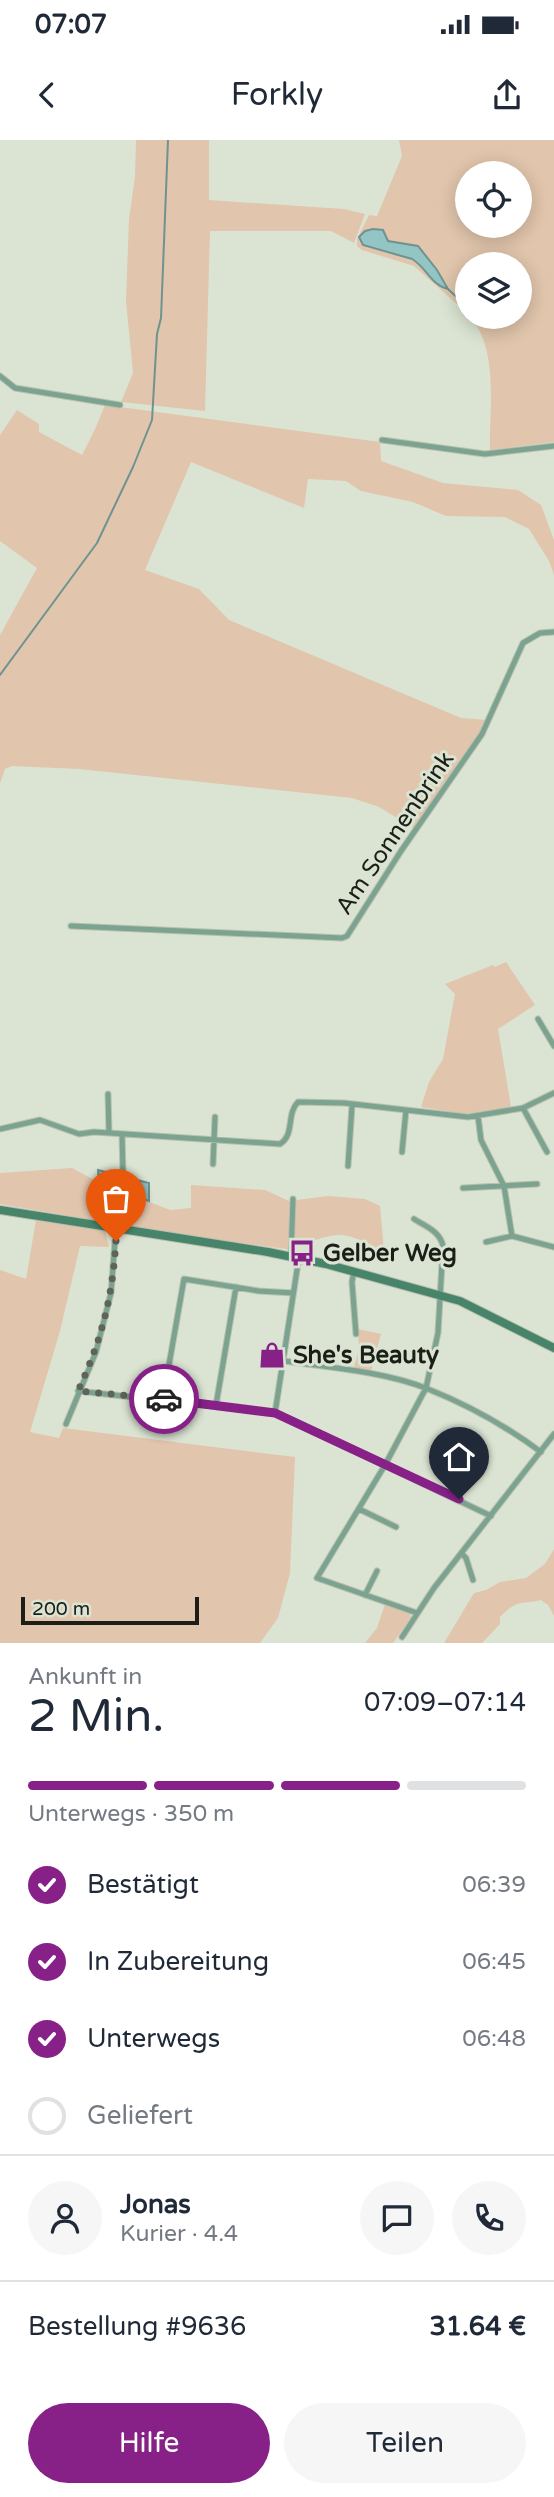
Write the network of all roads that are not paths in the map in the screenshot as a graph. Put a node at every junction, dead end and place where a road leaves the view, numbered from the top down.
1 (0, 376) edge
2 (120, 405) dead end
3 (382, 440) dead end
4 (554, 446) edge
5 (554, 632) edge
6 (71, 926) dead end
7 (538, 1019) dead end
8 (554, 1046) edge
9 (554, 1093) edge
10 (108, 1094) dead end
11 (352, 1106) junction
12 (523, 1108) junction
13 (406, 1110) junction
14 (478, 1116) junction
15 (215, 1117) dead end
16 (0, 1129) edge
17 (109, 1133) junction
18 (122, 1134) junction
19 (214, 1140) junction
20 (402, 1152) dead end
21 (547, 1152) dead end
22 (214, 1164) dead end
23 (348, 1166) dead end
24 (123, 1174) dead end
25 (537, 1184) dead end
26 (504, 1186) junction
27 (463, 1188) dead end
28 (293, 1199) dead end
29 (0, 1210) edge
30 (414, 1219) dead end
31 (512, 1236) junction
32 (116, 1241) dead end
33 (486, 1242) dead end
34 (554, 1247) edge
35 (295, 1257) junction
36 (354, 1271) junction
37 (236, 1287) junction
38 (293, 1293) junction
39 (441, 1294) junction
40 (356, 1334) dead end
41 (554, 1349) edge
42 (284, 1361) junction
43 (426, 1388) junction
44 (78, 1391) junction
45 (163, 1399) junction
46 (216, 1405) junction
47 (275, 1413) junction
48 (66, 1424) dead end
49 (554, 1434) edge
50 (541, 1452) junction
51 (385, 1465) junction
52 (359, 1509) junction
53 (491, 1516) junction
54 (396, 1527) dead end
55 (462, 1553) junction
56 (377, 1571) dead end
57 (473, 1580) dead end
58 (365, 1595) junction
59 (417, 1613) junction
60 (402, 1637) dead end

1 - 2 street
3 - 4 street
5 - 6 street, Am Sonnenbrink
7 - 8 street
9 - 12 street
10 - 17 street
11 - 13 street
11 - 19 street
11 - 23 street
12 - 14 street
12 - 21 street
13 - 14 street
13 - 20 street
14 - 26 street
15 - 19 street
16 - 17 street
17 - 18 street
18 - 19 street
18 - 24 street
19 - 22 street
25 - 26 street
26 - 27 street
26 - 31 street
28 - 35 street
29 - 35 main road
30 - 39 street
31 - 33 street
31 - 34 street
32 - 44 street
35 - 36 main road
35 - 38 street
36 - 39 main road
36 - 40 street
37 - 38 street
37 - 45 street
37 - 46 street
38 - 42 street
39 - 41 main road
39 - 43 street
42 - 43 street
42 - 47 street
43 - 50 street
43 - 51 street
44 - 45 street
44 - 48 street
45 - 46 street
46 - 47 street
47 - 51 street
49 - 50 street
50 - 53 street
51 - 52 street
51 - 53 street
52 - 54 street
52 - 58 street
53 - 55 street
55 - 57 street
55 - 59 street
56 - 58 street
58 - 59 street
59 - 60 street

